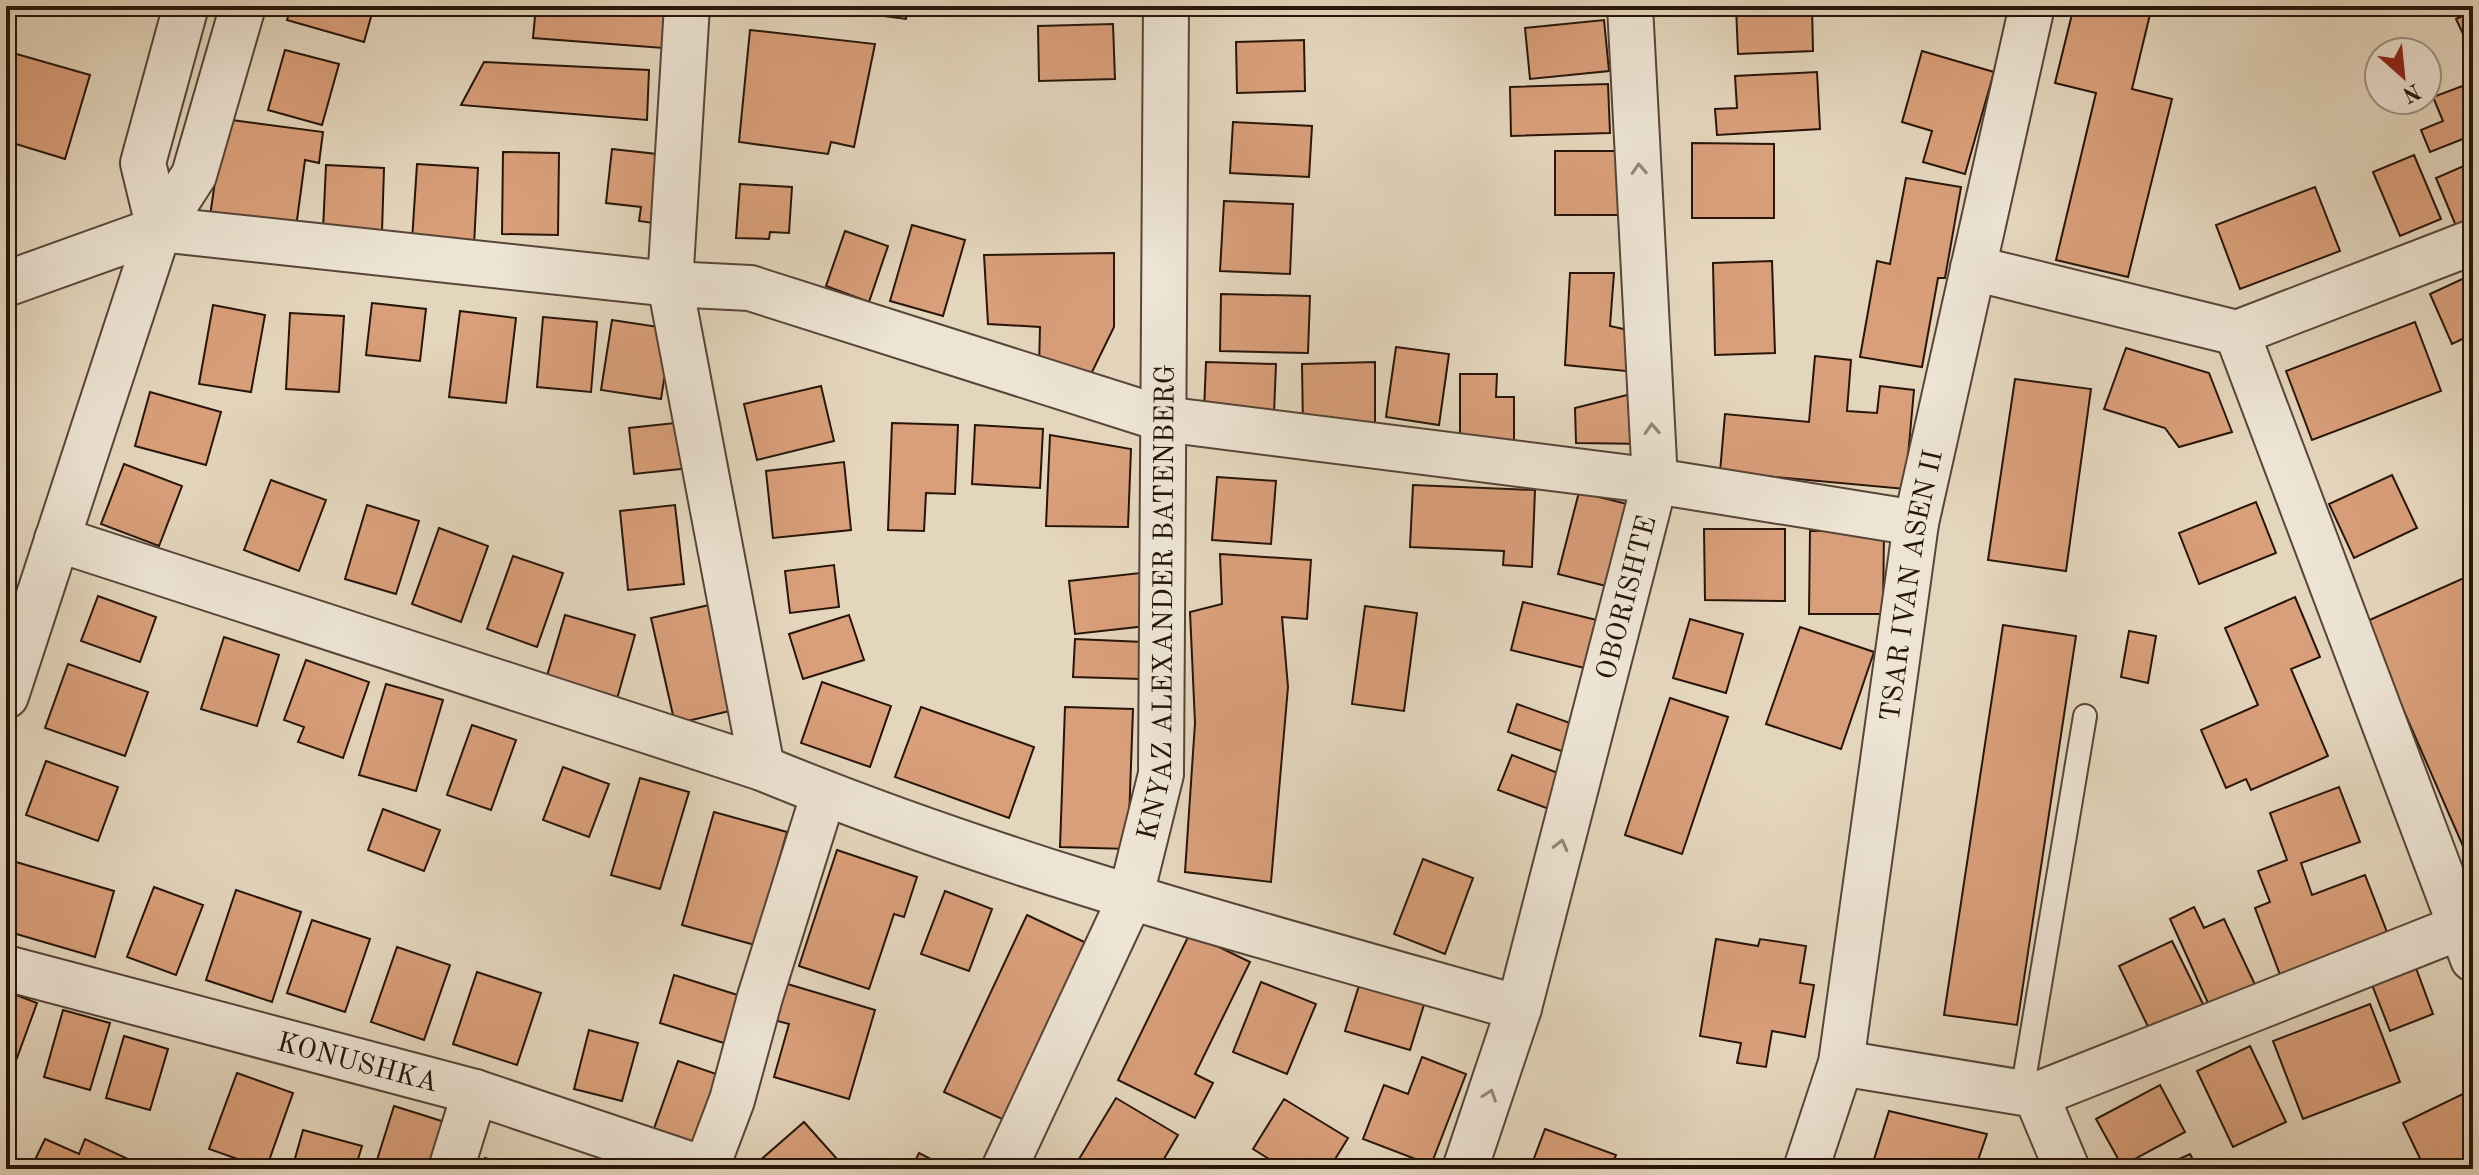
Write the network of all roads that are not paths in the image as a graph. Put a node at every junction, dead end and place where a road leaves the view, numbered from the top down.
1 (186, 6) edge
2 (243, 6) edge
3 (687, 6) edge
4 (1166, 6) edge
5 (1630, 6) edge
6 (2032, 6) edge
7 (159, 229) junction
8 (2473, 242) edge
9 (1973, 268) junction
10 (6, 284) edge
11 (670, 284) junction
12 (2237, 333) junction
13 (1163, 419) junction
14 (1655, 481) junction
15 (1916, 523) junction
16 (57, 539) junction
17 (6, 696) edge
18 (2085, 716) dead end
19 (762, 768) junction
20 (824, 793) junction
21 (1130, 899) junction
22 (2469, 936) edge
23 (6, 968) edge
24 (1519, 1008) junction
25 (1841, 1063) junction
26 (475, 1092) junction
27 (2029, 1093) junction
28 (451, 1169) edge
29 (705, 1169) edge
30 (1004, 1169) edge
31 (1465, 1169) edge
32 (1806, 1169) edge
33 (2067, 1169) edge

1 - 7 street
2 - 7 street
3 - 11 street
4 - 13 street, KNYAZ ALEXANDER BATENBERG
14 -> 5 street, OBORISHTE
6 - 9 street, TSAR IVAN ASEN II
7 - 10 street
7 - 11 street
7 - 16 street
8 - 12 street
9 - 12 street
9 - 15 street, TSAR IVAN ASEN II
11 - 13 street
11 - 19 street
12 - 22 street
13 - 14 street
13 - 21 street, KNYAZ ALEXANDER BATENBERG
14 - 15 street
24 -> 14 street, OBORISHTE
15 - 25 street, TSAR IVAN ASEN II
16 - 17 street
16 - 19 street
18 - 27 lane
19 - 20 street
20 - 21 street
20 - 29 street
21 - 24 street
21 - 30 street, KNYAZ ALEXANDER BATENBERG
22 - 27 street
23 - 26 street, KONUSHKA
31 -> 24 street, OBORISHTE
25 - 27 street
25 - 32 street, TSAR IVAN ASEN II
26 - 28 street
26 - 29 street, KONUSHKA
27 - 33 street

